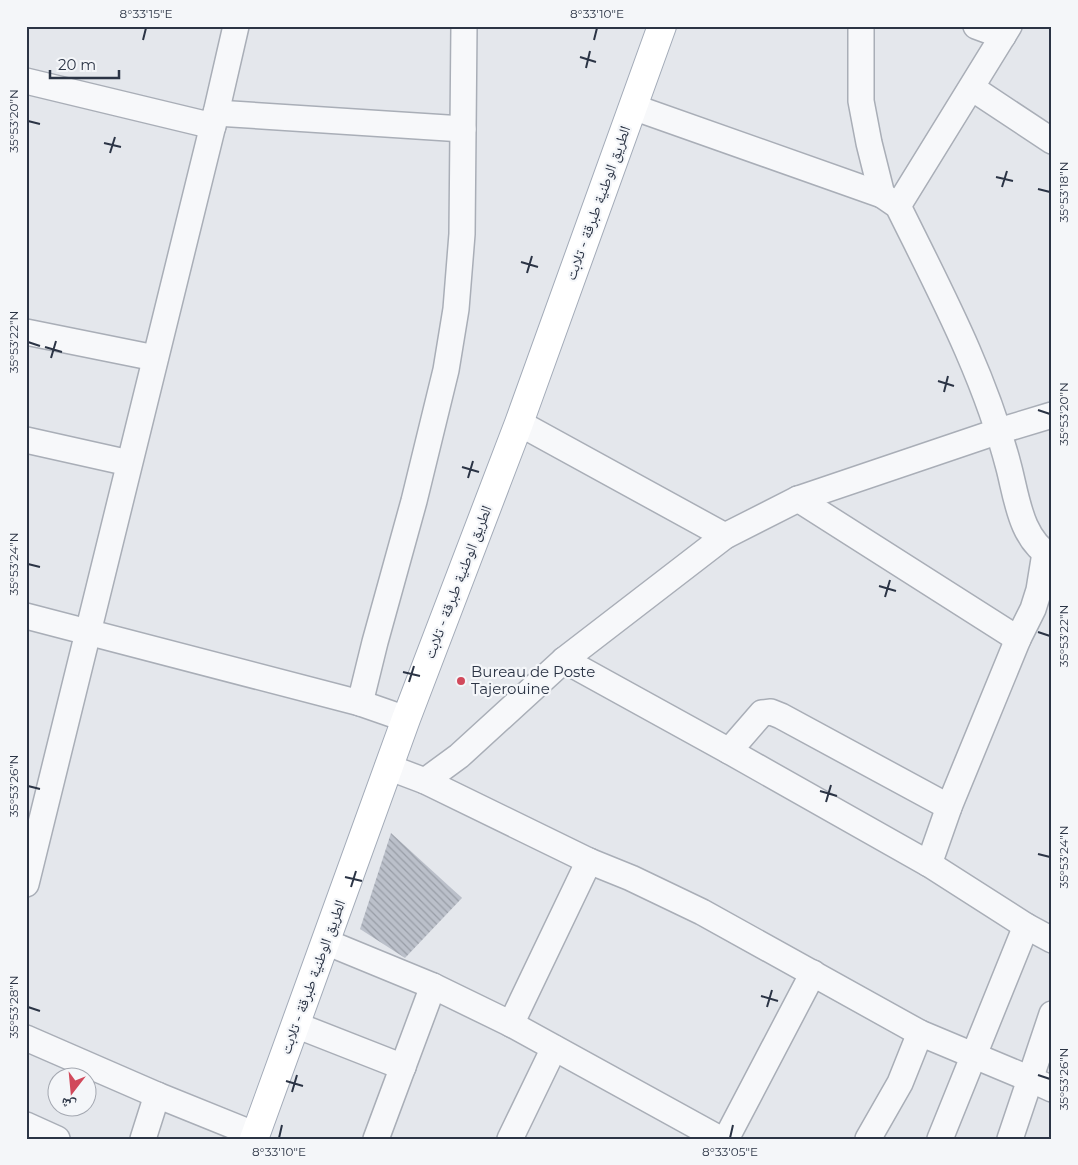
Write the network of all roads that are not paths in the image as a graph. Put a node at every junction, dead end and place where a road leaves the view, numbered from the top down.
1 (236, 26) edge
2 (464, 26) edge
3 (662, 26) edge
4 (861, 26) edge
5 (976, 26) edge
6 (1006, 31) edge
7 (26, 81) edge
8 (972, 88) junction
9 (632, 107) junction
10 (214, 119) junction
11 (463, 128) junction
12 (1052, 141) edge
13 (890, 200) junction
14 (26, 332) edge
15 (154, 358) junction
16 (1052, 415) edge
17 (518, 423) junction
18 (999, 431) junction
19 (26, 440) edge
20 (129, 463) junction
21 (798, 499) junction
22 (725, 536) junction
23 (1048, 555) edge
24 (26, 616) edge
25 (88, 632) junction
26 (1018, 638) junction
27 (564, 660) junction
28 (360, 703) junction
29 (406, 719) junction
30 (729, 751) junction
31 (388, 768) junction
32 (425, 781) junction
33 (949, 807) junction
34 (589, 861) junction
35 (929, 864) junction
36 (28, 868) edge
37 (1026, 926) junction
38 (1052, 940) edge
39 (326, 942) junction
40 (813, 973) junction
41 (433, 986) junction
42 (1052, 1014) edge
43 (511, 1024) junction
44 (296, 1025) junction
45 (920, 1033) junction
46 (26, 1038) edge
47 (554, 1048) junction
48 (975, 1056) junction
49 (403, 1067) junction
50 (1041, 1084) edge
51 (157, 1095) junction
52 (26, 1125) edge
53 (255, 1137) edge
54 (57, 1139) edge
55 (143, 1139) edge
56 (376, 1139) edge
57 (510, 1139) edge
58 (720, 1139) edge
59 (726, 1139) edge
60 (868, 1139) edge
61 (940, 1139) edge
62 (1010, 1139) edge

1 - 10 street
2 - 11 street
3 - 9 main road, الطريق الوطنية طبرقة - تلابت
4 - 13 street
5 - 6 street
6 - 8 street
7 - 10 street
8 - 12 street
8 - 13 street
9 - 13 street
9 - 17 main road, الطريق الوطنية طبرقة - تلابت
10 - 11 street
10 - 15 street
11 - 28 street
13 - 18 street
14 - 15 street
15 - 20 street
16 - 18 street
17 - 22 street
17 - 29 main road, الطريق الوطنية طبرقة - تلابت
18 - 21 street
18 - 23 street
19 - 20 street
20 - 25 street
21 - 22 street
21 - 26 street
22 - 27 street
23 - 26 street
24 - 25 street
25 - 28 street
25 - 36 street
26 - 33 street
27 - 30 street
27 - 32 street
28 - 29 street
29 - 31 main road, الطريق الوطنية طبرقة - تلابت
30 - 33 street
30 - 35 street
31 - 32 street
31 - 39 main road, الطريق الوطنية طبرقة - تلابت
32 - 34 street
33 - 35 street
34 - 40 street
34 - 43 street
35 - 37 street
37 - 38 street
37 - 48 street
39 - 41 street
39 - 44 main road, الطريق الوطنية طبرقة - تلابت
40 - 45 street
40 - 59 street
41 - 43 street
41 - 49 street
42 - 50 street
43 - 47 street
44 - 49 street
44 - 53 main road, الطريق الوطنية طبرقة - تلابت
45 - 48 street
45 - 60 street
46 - 51 street
47 - 57 street
47 - 58 street
48 - 50 street
48 - 61 street
49 - 56 street
50 - 62 street
51 - 53 street
51 - 55 street
52 - 54 street

